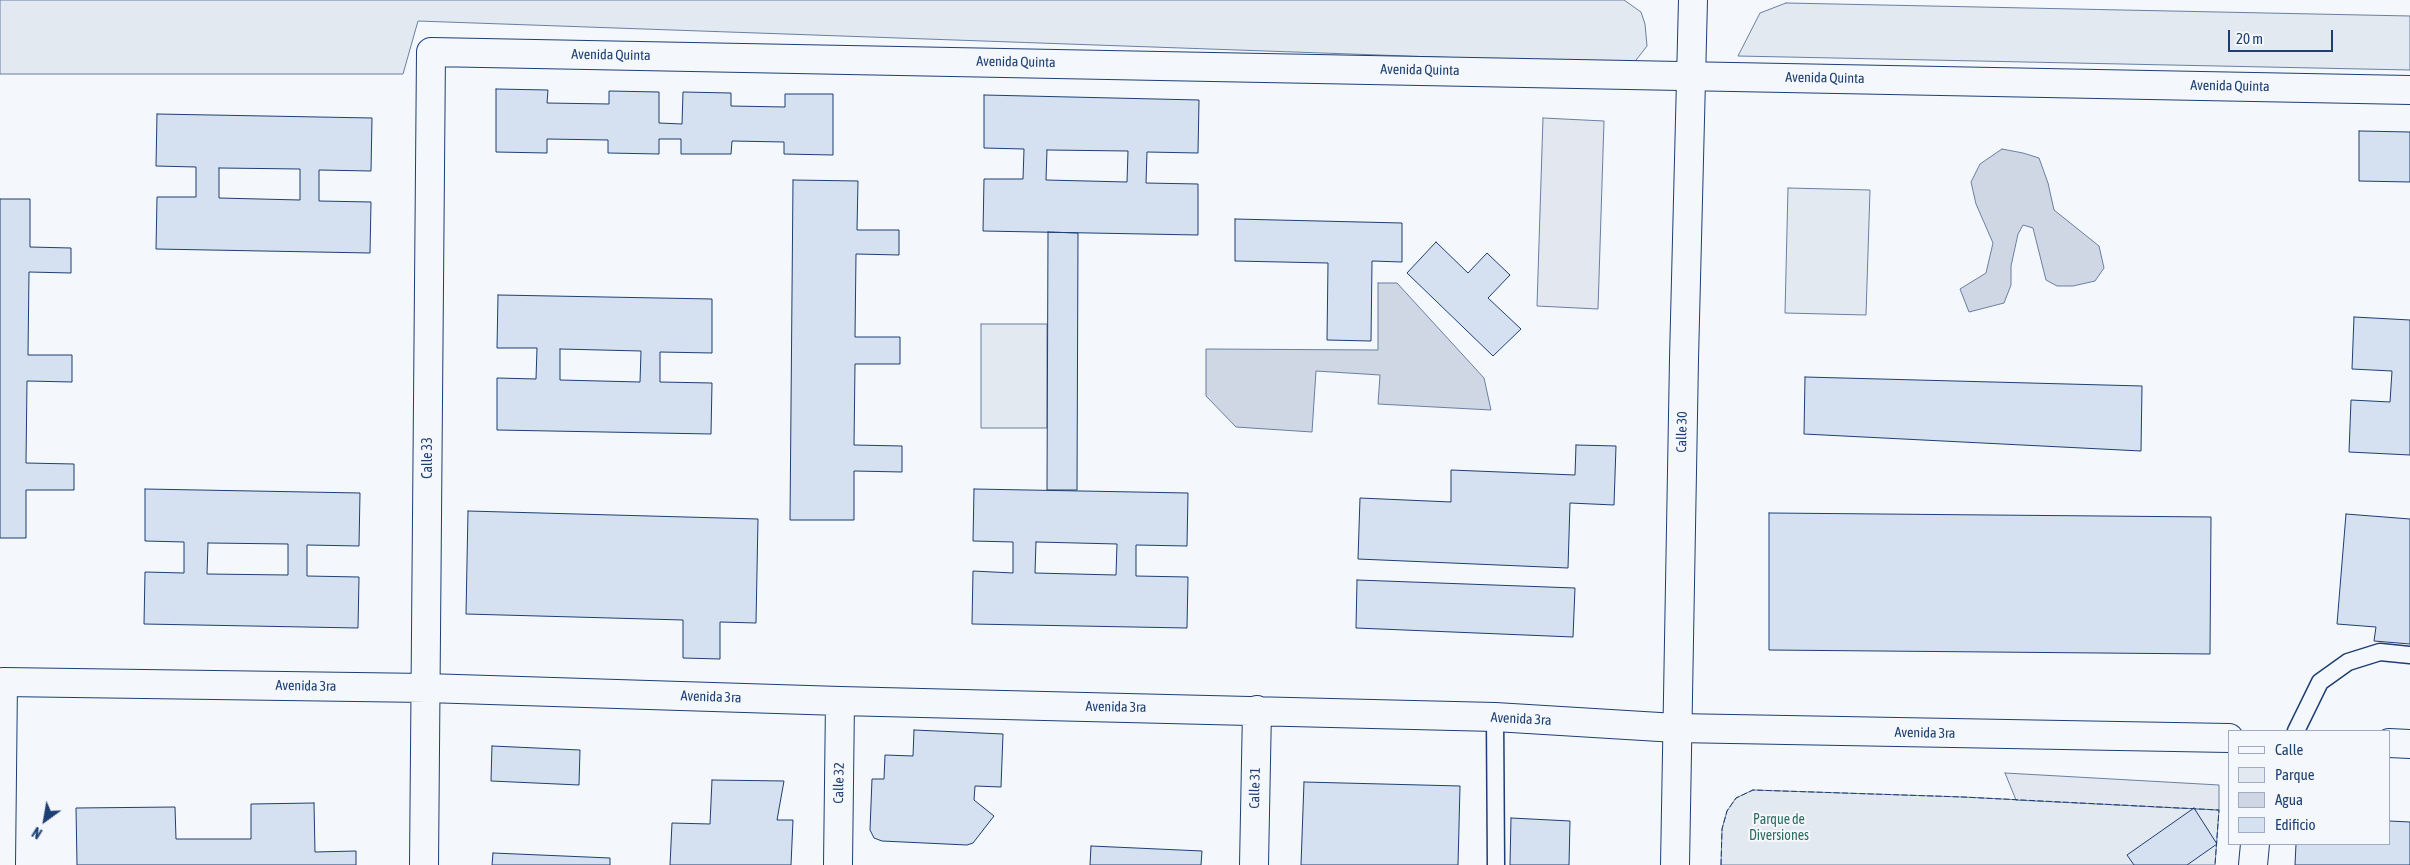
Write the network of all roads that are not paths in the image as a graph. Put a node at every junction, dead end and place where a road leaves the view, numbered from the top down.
1 (1693, 0) edge
2 (431, 52) joint
3 (1690, 75) junction
4 (2410, 90) edge
5 (2410, 655) edge
6 (1, 679) edge
7 (426, 688) junction
8 (840, 701) junction
9 (1257, 710) junction
10 (1495, 717) junction
11 (1676, 728) junction
12 (2296, 730) edge
13 (2228, 738) edge
14 (2390, 743) edge
15 (2410, 744) edge
16 (1, 762) edge
17 (2255, 845) edge
18 (1, 865) edge
19 (424, 865) edge
20 (838, 865) edge
21 (1254, 865) edge
22 (1496, 865) edge
23 (1675, 865) edge
24 (2253, 865) edge

1 - 3 street, Calle 30
2 - 3 street, Avenida Quinta
2 - 7 street, Calle 33
3 - 4 street, Avenida Quinta
3 - 11 street, Calle 30
5 - 12 lane
6 - 7 street, Avenida 3ra
6 - 16 street
7 - 8 street, Avenida 3ra
7 - 19 street, Calle 33
8 - 9 street, Avenida 3ra
8 - 20 street, Calle 32
9 - 10 street, Avenida 3ra
9 - 21 street, Calle 31
10 - 11 street, Avenida 3ra
10 - 22 lane
11 - 13 street, Avenida 3ra
11 - 23 street, Calle 30
14 - 15 street
16 - 18 street
17 - 24 street

